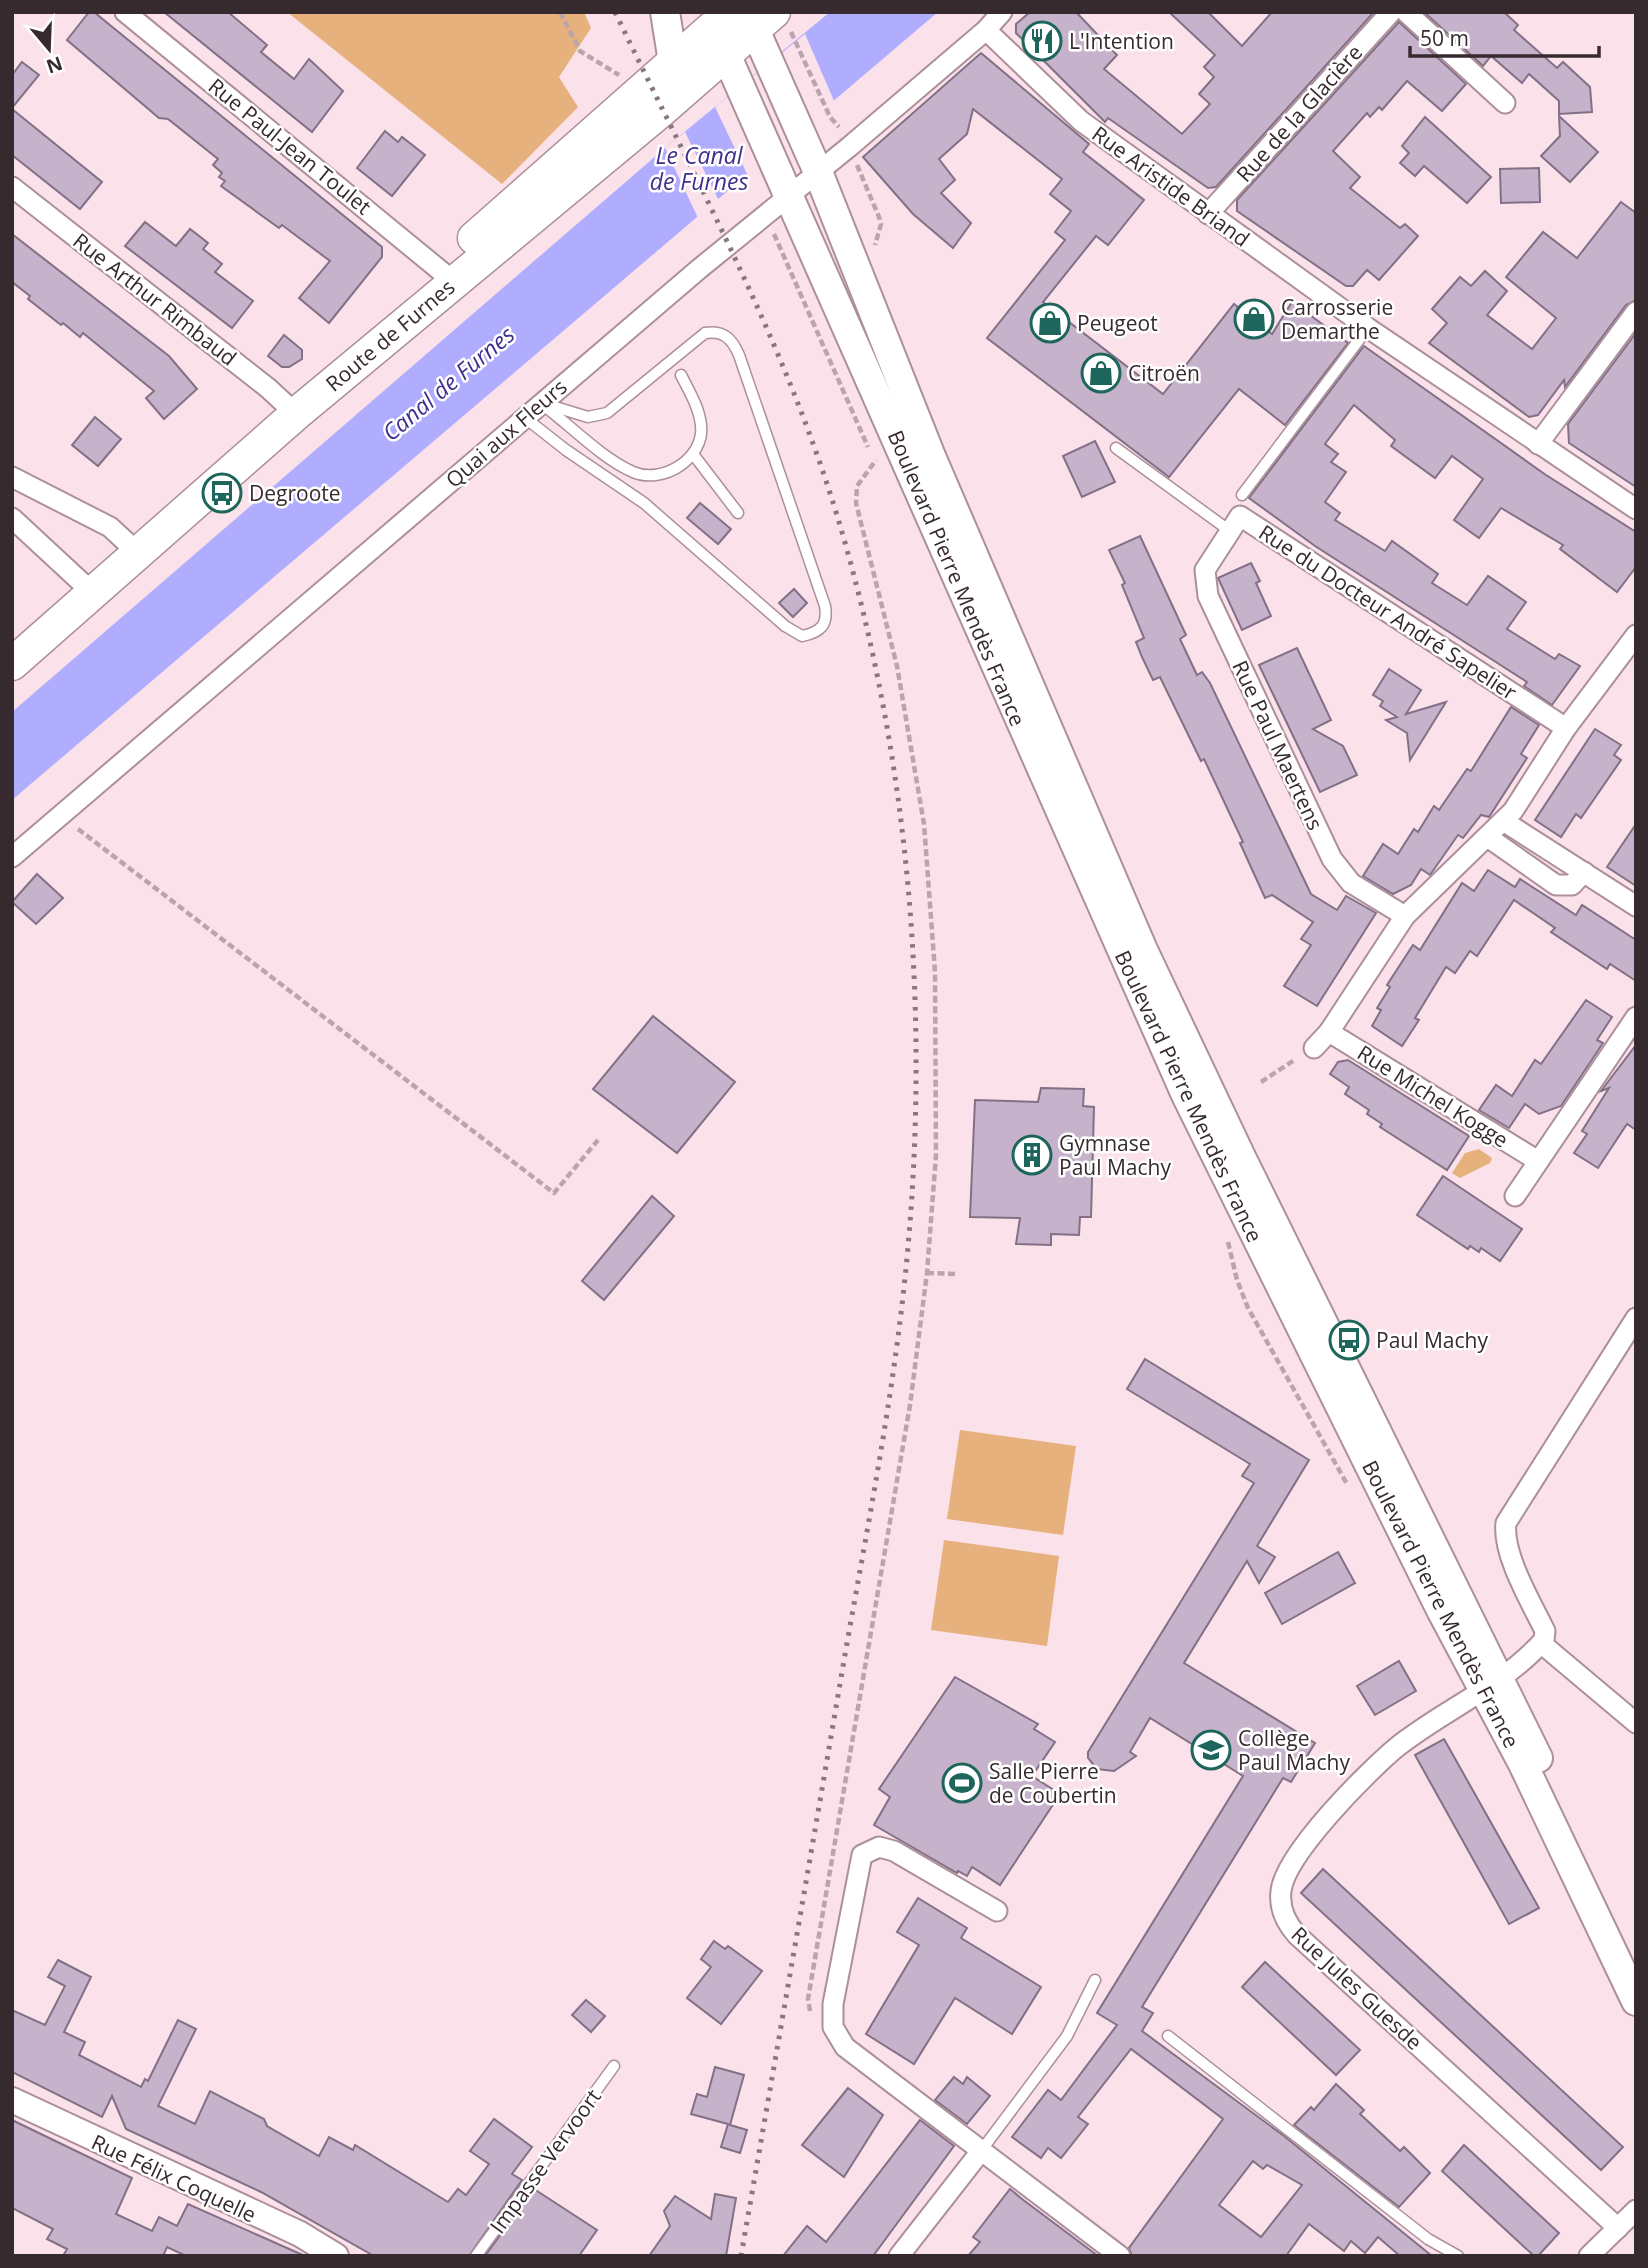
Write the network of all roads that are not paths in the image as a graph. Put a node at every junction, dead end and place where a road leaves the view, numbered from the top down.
1 (125, 12) edge
2 (665, 12) edge
3 (1002, 12) edge
4 (1391, 12) edge
5 (1406, 12) edge
6 (738, 17) edge
7 (986, 30) junction
8 (726, 55) junction
9 (673, 62) junction
10 (1505, 103) dead end
11 (818, 172) junction
12 (785, 184) junction
13 (12, 187) edge
14 (1208, 214) junction
15 (446, 274) junction
16 (1636, 312) edge
17 (1368, 328) junction
18 (681, 375) dead end
19 (541, 403) junction
20 (290, 408) junction
21 (524, 417) junction
22 (1538, 444) junction
23 (1116, 448) dead end
24 (693, 454) junction
25 (12, 477) edge
26 (1242, 495) dead end
27 (1636, 509) edge
28 (738, 513) dead end
29 (12, 518) edge
30 (1230, 531) junction
31 (131, 545) junction
32 (86, 586) junction
33 (1636, 635) edge
34 (12, 636) edge
35 (12, 664) edge
36 (1566, 728) junction
37 (1505, 822) junction
38 (1489, 838) junction
39 (12, 857) edge
40 (1584, 872) junction
41 (1636, 906) edge
42 (1405, 916) junction
43 (1636, 1017) edge
44 (1329, 1032) junction
45 (1314, 1048) road end
46 (1538, 1161) junction
47 (1515, 1196) dead end
48 (1636, 1318) edge
49 (1542, 1643) junction
50 (1492, 1685) junction
51 (1636, 1723) edge
52 (997, 1911) dead end
53 (1636, 1974) edge
54 (1095, 1980) dead end
55 (1636, 2001) edge
56 (1168, 2036) dead end
57 (614, 2066) dead end
58 (12, 2100) edge
59 (981, 2151) junction
60 (1636, 2210) edge
61 (1618, 2228) junction
62 (336, 2256) edge
63 (477, 2256) edge
64 (899, 2256) edge
65 (1120, 2256) edge
66 (1458, 2256) edge
67 (1589, 2256) edge

1 - 15 street, Rue Paul-Jean Toulet
2 - 9 main road
3 - 7 street, Quai aux Fleurs
4 - 14 street, Rue de la Glacière
5 - 10 street
6 - 8 main road, Route de Furnes
6 - 9 main road, Route de Furnes
6 - 11 main road, Boulevard Pierre Mendès France
7 - 11 street, Quai aux Fleurs
7 - 14 street, Rue Aristide Briand
8 - 12 main road, Boulevard Pierre Mendès France
8 - 15 main road, Route de Furnes
9 - 15 main road, Route de Furnes
11 - 12 street, Quai aux Fleurs
11 - 50 main road, Boulevard Pierre Mendès France
12 - 19 street, Quai aux Fleurs
12 - 50 main road, Boulevard Pierre Mendès France
13 - 20 street, Rue Arthur Rimbaud
14 - 17 street, Rue Aristide Briand
15 - 20 main road, Route de Furnes
16 - 22 street
17 - 22 street, Rue Aristide Briand
17 - 26 lane
18 - 24 lane
19 - 21 street, Quai aux Fleurs
19 - 21 lane
19 - 24 lane
20 - 31 main road, Route de Furnes
21 - 39 street, Quai aux Fleurs
22 - 27 street, Rue Aristide Briand
23 - 30 lane
24 - 28 lane
25 - 31 street
29 - 32 street
30 - 36 street, Rue du Docteur André Sapelier
30 - 42 street, Rue Paul Maertens
31 - 32 main road, Route de Furnes
32 - 34 main road, Route de Furnes
32 - 35 main road, Route de Furnes
33 - 36 street
36 - 37 street
37 - 38 street
37 - 40 street
38 - 40 street
38 - 42 street
40 - 41 street
42 - 44 street
43 - 46 street
44 - 45 street
44 - 46 street, Rue Michel Kogge
46 - 47 street
48 - 49 street
49 - 50 street, Rue Jules Guesde
49 - 51 street
50 - 53 main road, Boulevard Pierre Mendès France
50 - 55 main road, Boulevard Pierre Mendès France
50 - 61 street, Rue Jules Guesde
52 - 59 street
54 - 59 lane
56 - 66 lane
57 - 63 lane, Impasse Vervoort
58 - 62 street, Rue Félix Coquelle
59 - 64 street
59 - 65 street
60 - 61 street
61 - 67 street

